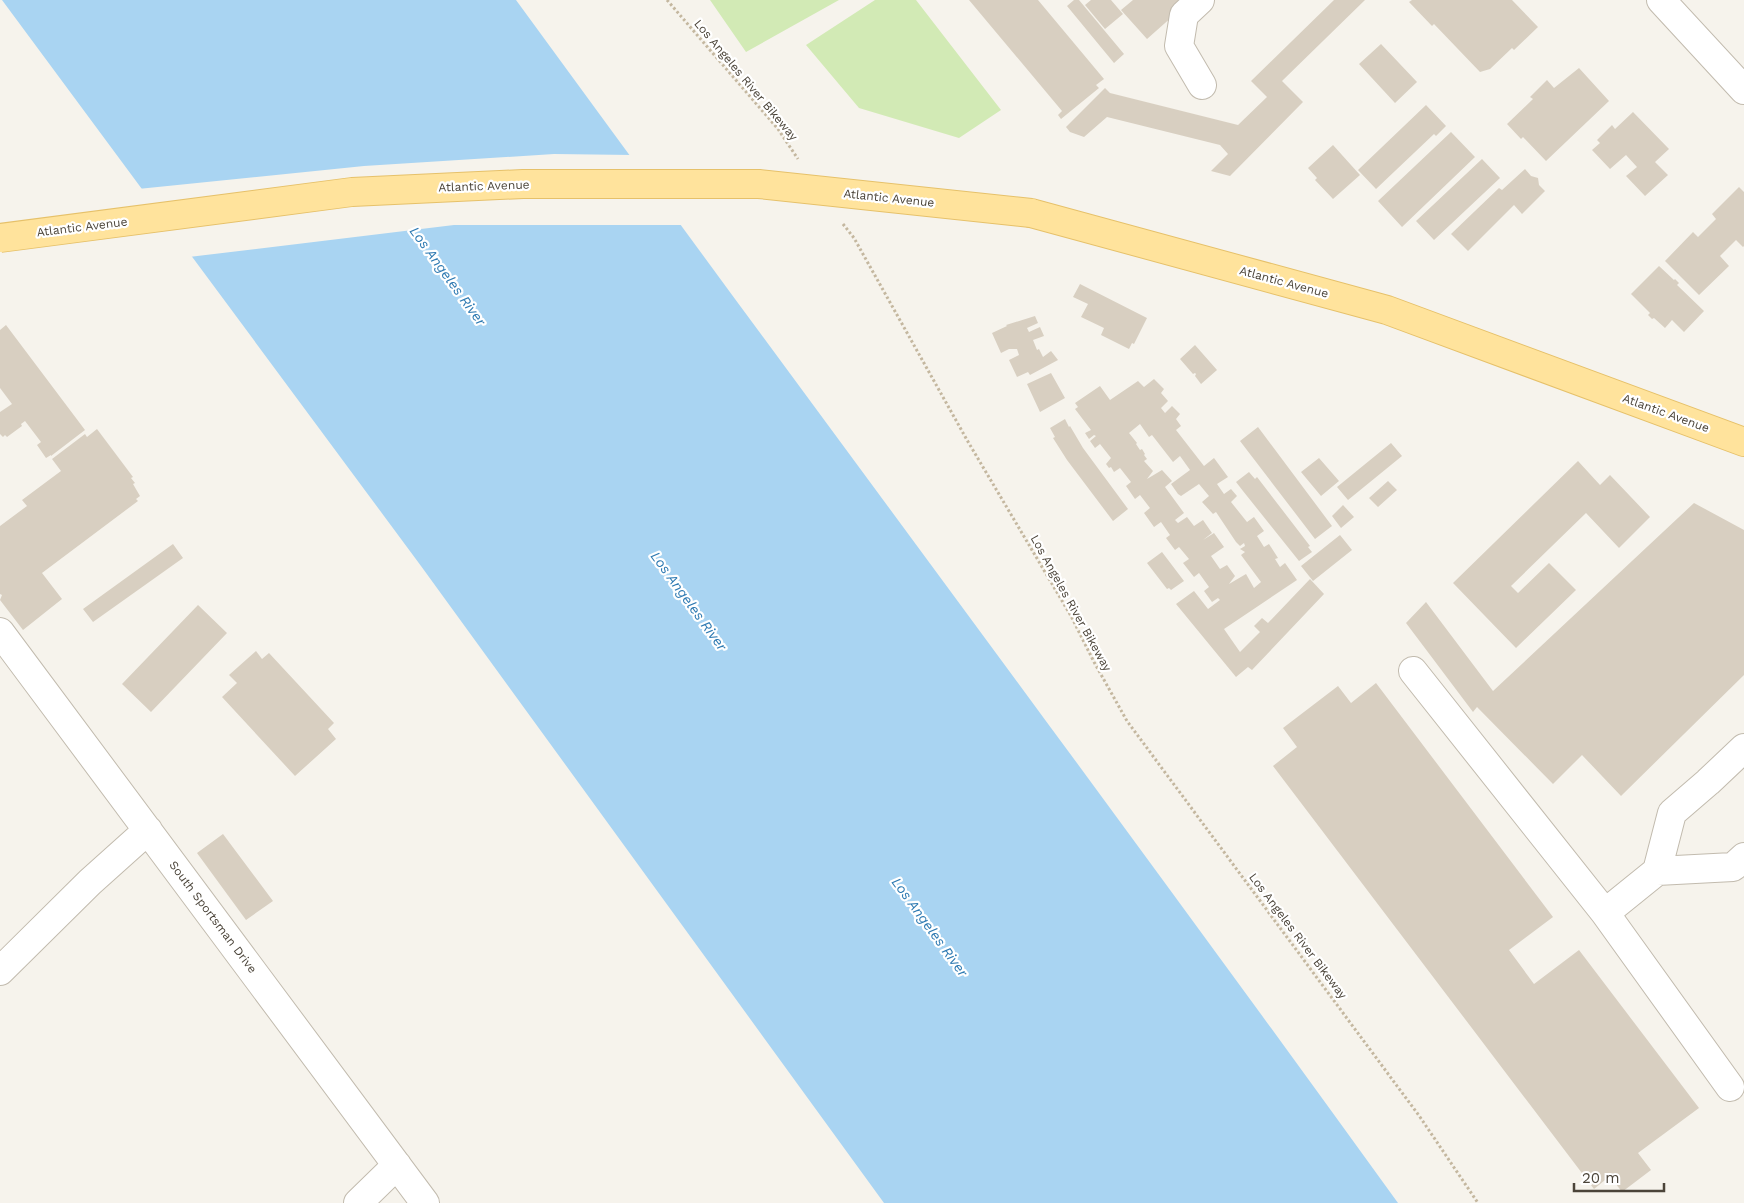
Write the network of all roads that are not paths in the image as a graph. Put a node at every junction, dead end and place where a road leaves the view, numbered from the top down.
1 (1200, 0) edge
2 (1662, 0) edge
3 (1202, 85) dead end
4 (1744, 90) edge
5 (0, 238) edge
6 (1744, 442) edge
7 (0, 632) edge
8 (1413, 671) dead end
9 (1744, 748) edge
10 (148, 830) junction
11 (1744, 857) edge
12 (1657, 871) junction
13 (1605, 914) junction
14 (0, 971) edge
15 (1730, 1087) dead end
16 (397, 1165) junction
17 (358, 1203) edge
18 (425, 1203) edge

1 - 3 street
2 - 4 street
5 - 6 main road, Atlantic Avenue, bridge
7 - 10 street, South Sportsman Drive
8 - 13 street
9 - 12 street
10 - 14 street
10 - 16 street, South Sportsman Drive
11 - 12 street
12 - 13 street
13 - 15 street
16 - 17 street
16 - 18 street, South Sportsman Drive

